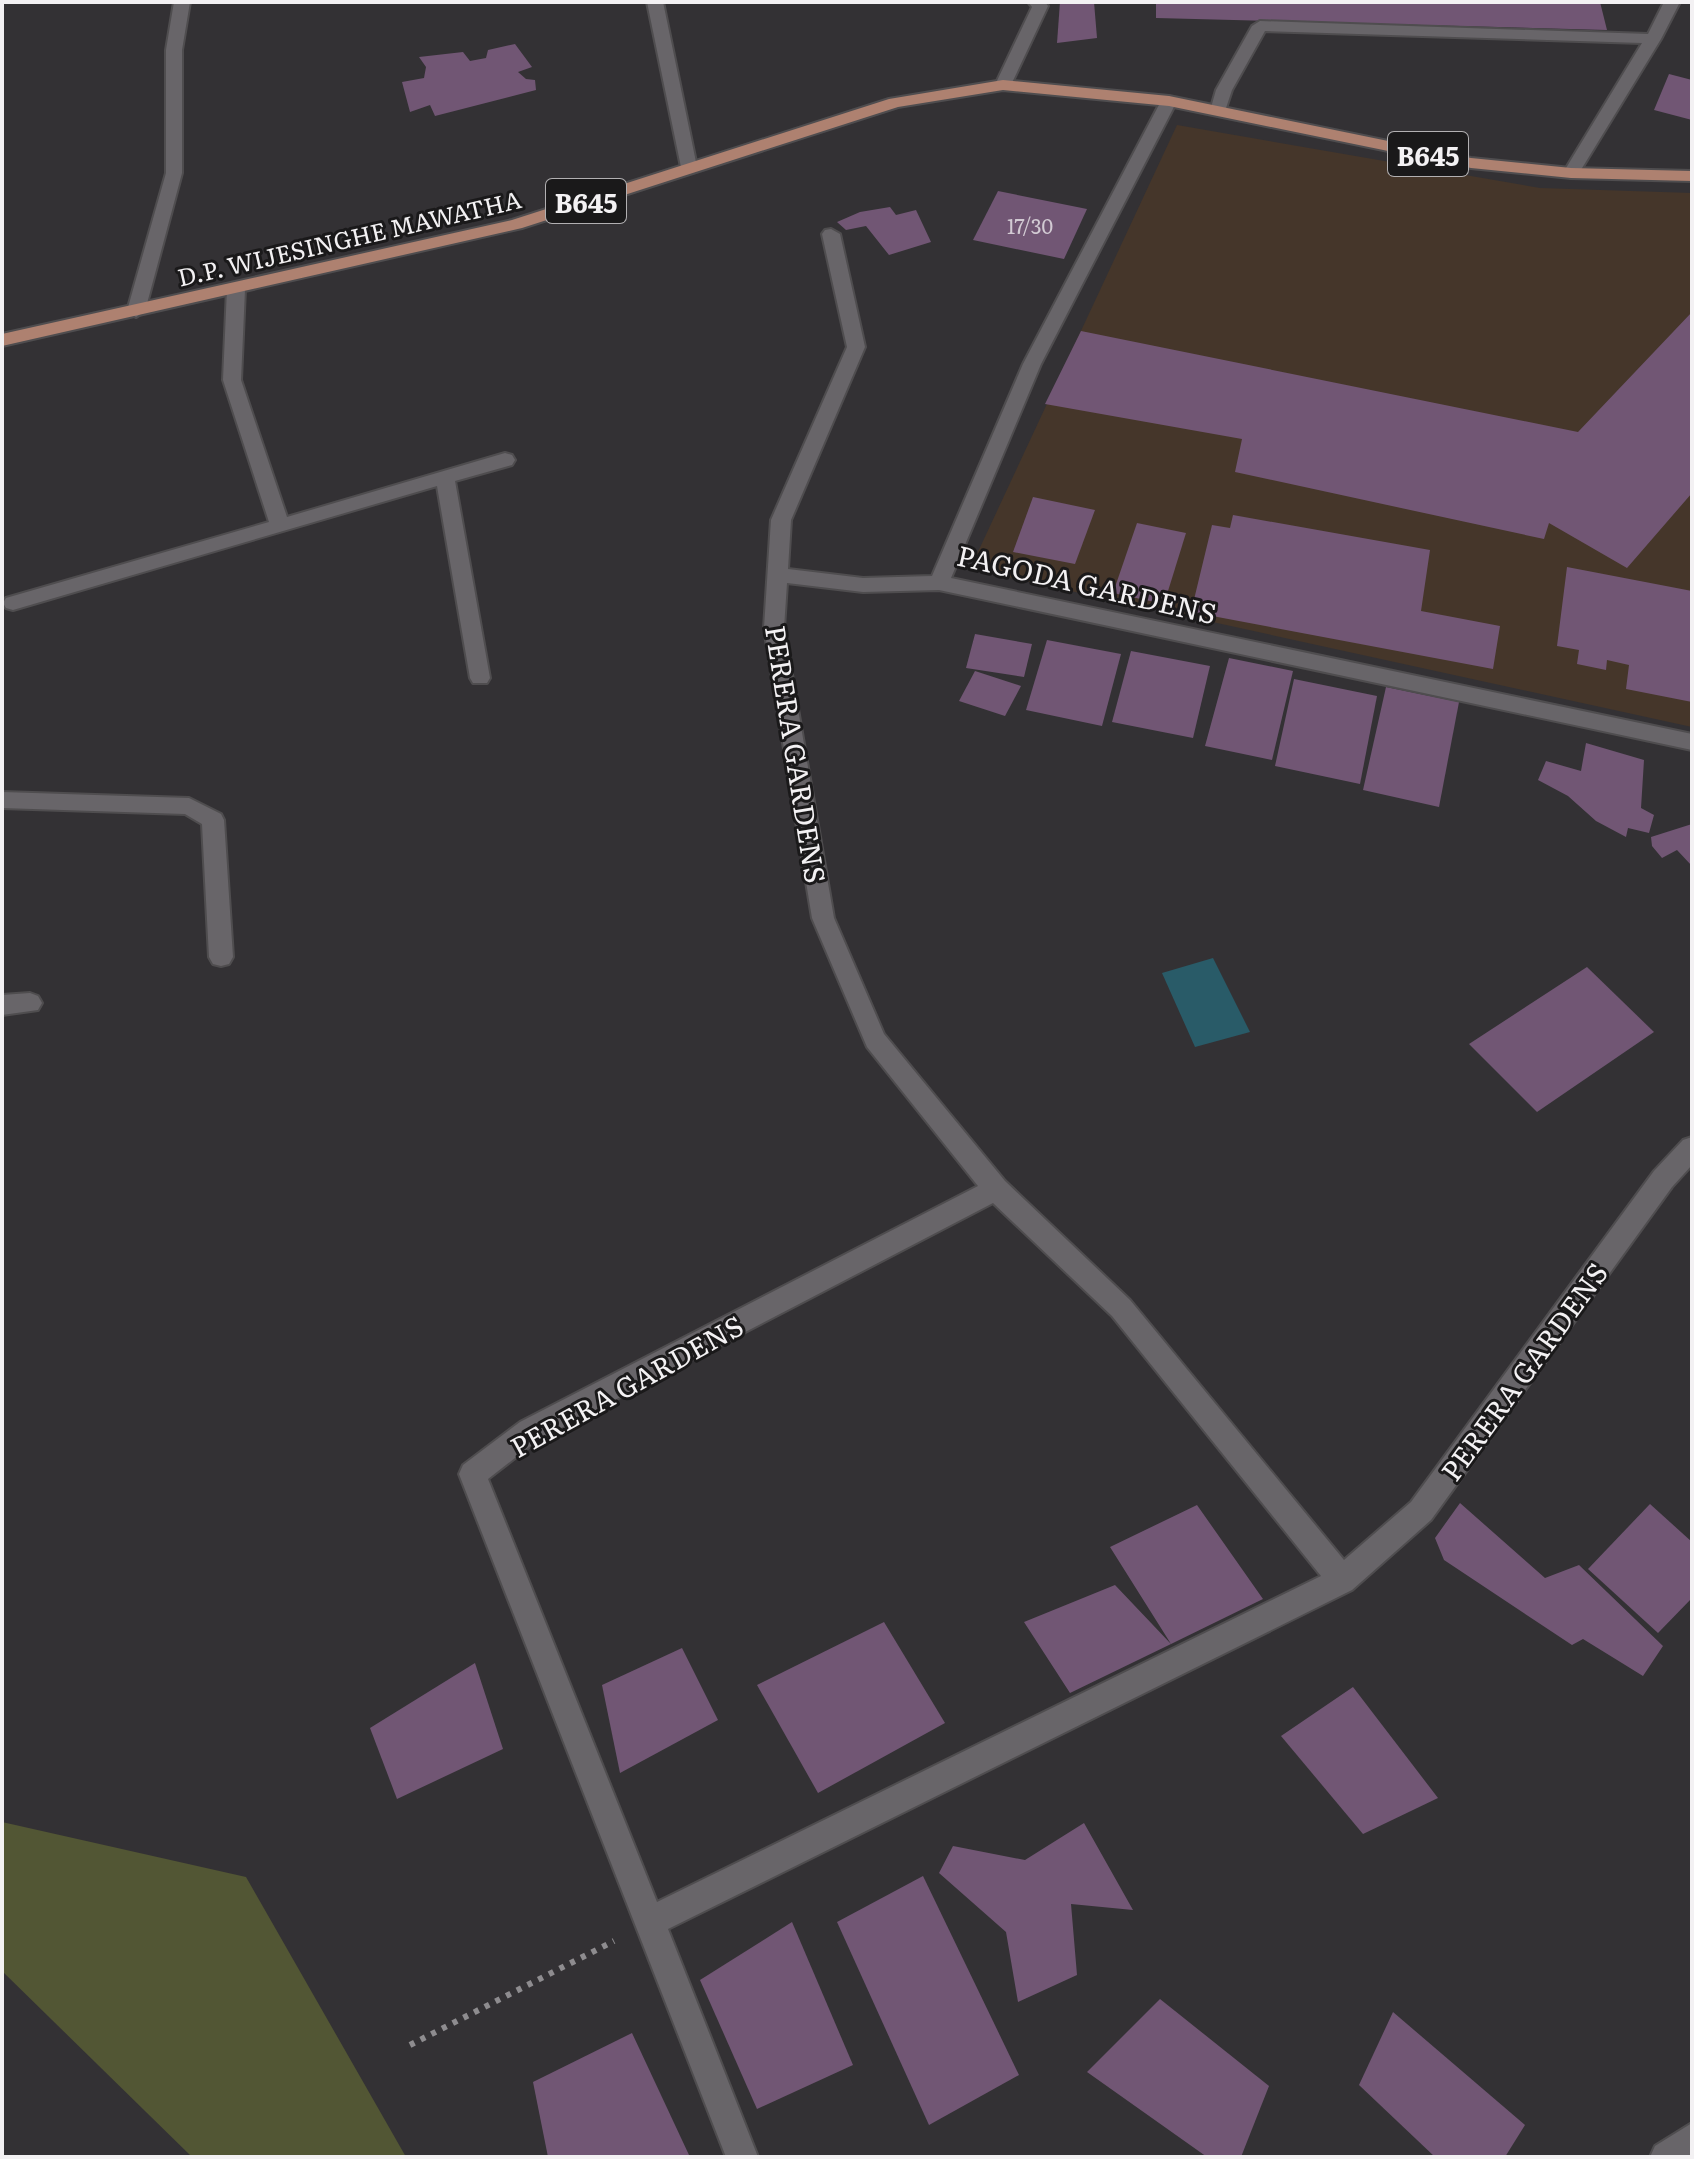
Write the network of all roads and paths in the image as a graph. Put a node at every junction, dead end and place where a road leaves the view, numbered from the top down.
1 (182, 2) edge
2 (655, 2) edge
3 (1036, 2) edge
4 (1672, 2) edge
5 (1653, 39) junction
6 (1003, 85) junction
7 (1169, 101) junction
8 (1218, 111) junction
9 (689, 167) junction
10 (1571, 173) junction
11 (1692, 176) edge
12 (831, 234) dead end
13 (236, 289) junction
14 (136, 311) junction
15 (2, 340) edge
16 (505, 460) dead end
17 (445, 477) junction
18 (280, 526) junction
19 (777, 575) junction
20 (939, 583) junction
21 (13, 603) dead end
22 (480, 678) dead end
23 (1692, 742) edge
24 (2, 800) edge
25 (221, 957) dead end
26 (30, 1003) dead end
27 (2, 1005) edge
28 (1692, 1148) edge
29 (996, 1189) junction
30 (1342, 1580) junction
31 (650, 1922) junction
32 (410, 2045) dead end
33 (1692, 2139) edge
34 (742, 2157) edge
35 (1666, 2157) edge

1 - 14 street
2 - 9 street
3 - 6 street
4 - 5 street
5 - 8 street
5 - 10 street
6 - 7 main road, D.P. WIJESINGHE MAWATHA / B645
6 - 9 main road, D.P. WIJESINGHE MAWATHA / B645
7 - 8 main road, D.P. WIJESINGHE MAWATHA / B645
7 - 20 street, PAGODA GARDENS
8 - 10 main road, D.P. WIJESINGHE MAWATHA / B645
9 - 13 main road, D.P. WIJESINGHE MAWATHA / B645
10 - 11 main road, D.P. WIJESINGHE MAWATHA / B645
12 - 19 street, PERERA GARDENS
13 - 14 main road, D.P. WIJESINGHE MAWATHA / B645
13 - 18 street
14 - 15 main road, D.P. WIJESINGHE MAWATHA / B645
16 - 17 street
17 - 18 street
17 - 22 street
18 - 21 street
19 - 20 street
19 - 29 street, PERERA GARDENS
20 - 23 street, PAGODA GARDENS
24 - 25 street
26 - 27 street
28 - 30 street, PERERA GARDENS
29 - 30 street, PERERA GARDENS
29 - 31 street, PERERA GARDENS
30 - 31 street, PERERA GARDENS
31 - 32 path
31 - 34 street, PERERA GARDENS
33 - 35 street

